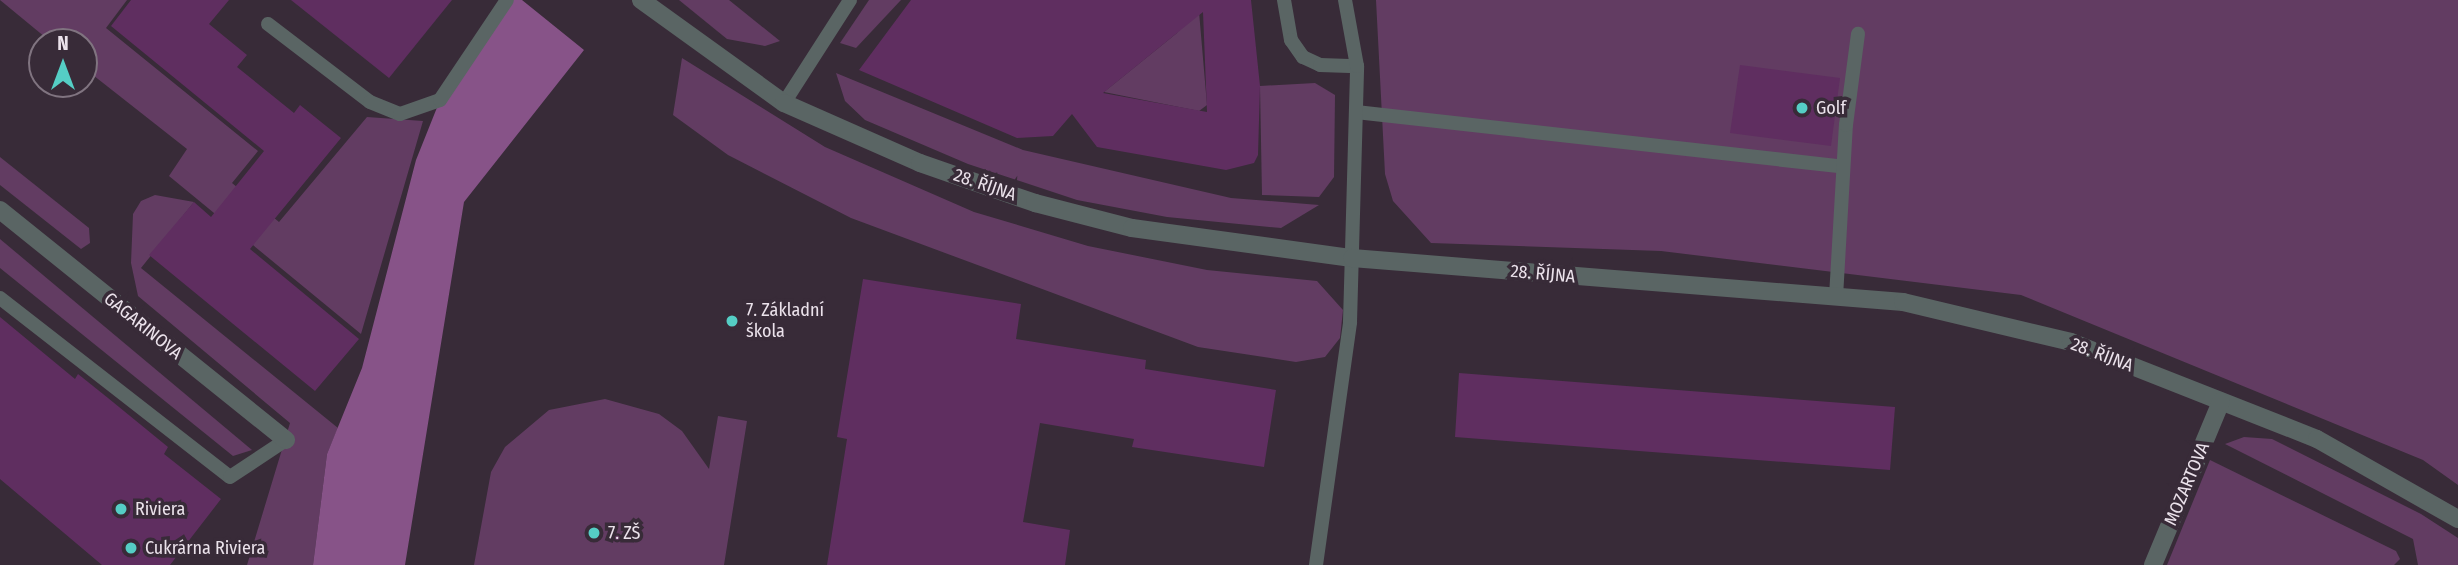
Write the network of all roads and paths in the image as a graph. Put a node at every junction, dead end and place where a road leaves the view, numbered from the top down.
1 (507, 0) edge
2 (641, 0) edge
3 (850, 0) edge
4 (1284, 0) edge
5 (1345, 0) edge
6 (268, 24) dead end
7 (1858, 34) dead end
8 (1357, 66) junction
9 (784, 103) junction
10 (1356, 112) junction
11 (1843, 167) junction
12 (0, 210) edge
13 (1352, 258) junction
14 (1836, 297) junction
15 (0, 298) edge
16 (2221, 402) junction
17 (286, 440) joint
18 (2458, 519) edge
19 (1315, 565) edge
20 (2153, 565) edge

1 - 6 lane
2 - 9 street, 28. ŘÍJNA
3 - 9 lane
4 - 8 lane
5 - 8 lane
7 - 11 lane
8 - 10 lane
9 - 13 street, 28. ŘÍJNA
10 - 11 lane
10 - 13 lane
11 - 14 lane
12 - 17 street, GAGARINOVA
13 - 14 street, 28. ŘÍJNA
13 - 19 lane
14 - 16 street, 28. ŘÍJNA
15 - 17 lane
16 - 18 street, 28. ŘÍJNA
16 - 20 street, MOZARTOVA

